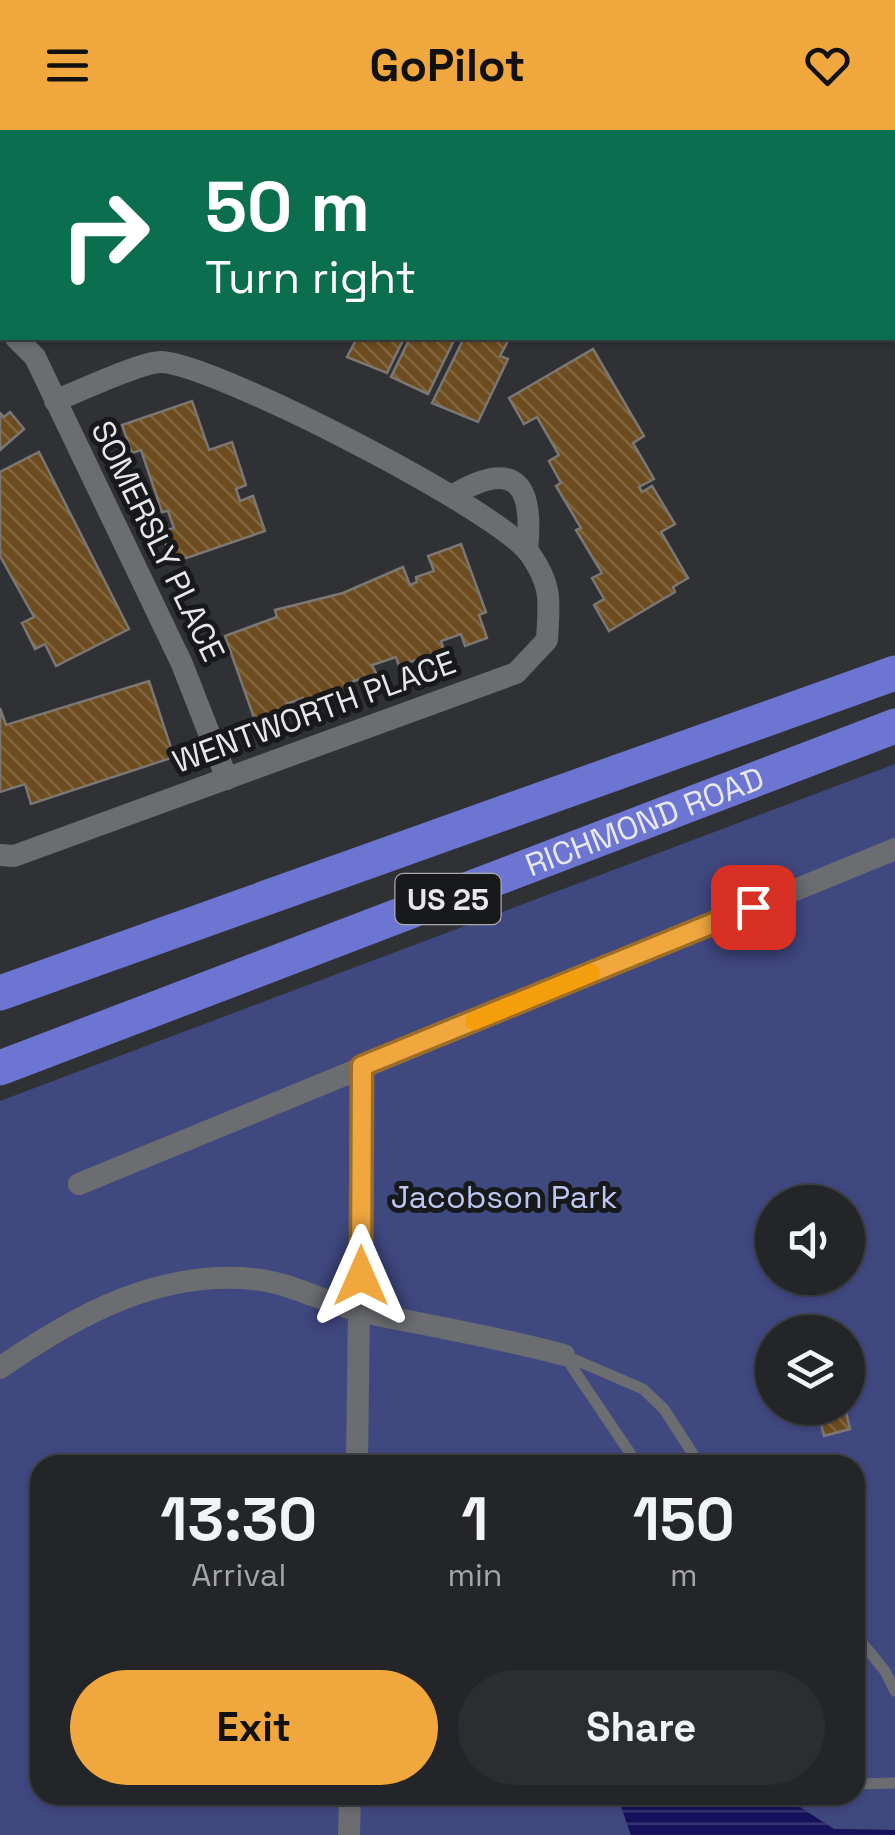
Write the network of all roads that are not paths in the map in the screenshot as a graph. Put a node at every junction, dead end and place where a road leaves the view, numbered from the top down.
1 (18, 340) edge
2 (55, 400) junction
3 (455, 494) junction
4 (527, 550) junction
5 (895, 673) edge
6 (895, 726) edge
7 (228, 779) junction
8 (895, 849) edge
9 (0, 856) edge
10 (0, 993) edge
11 (362, 1066) junction
12 (0, 1068) edge
13 (79, 1184) dead end
14 (360, 1311) junction
15 (564, 1355) junction
16 (0, 1368) edge
17 (356, 1455) edge
18 (631, 1455) edge
19 (694, 1455) edge
20 (865, 1648) edge
21 (895, 1691) edge
22 (865, 1784) edge
23 (895, 1784) edge
24 (350, 1805) edge
25 (349, 1835) edge

1 - 2 street, SOMERSLY PLACE
2 - 3 street, WENTWORTH PLACE
2 - 7 street, SOMERSLY PLACE
3 - 4 street, WENTWORTH PLACE
3 - 4 street, WENTWORTH PLACE
4 - 7 street, WENTWORTH PLACE
5 - 10 highway, RICHMOND ROAD / US 25
6 - 12 highway, RICHMOND ROAD / US 25
7 - 9 street, WENTWORTH PLACE
8 - 11 street
11 - 13 street
11 - 14 street
14 - 15 street
14 - 16 street
14 - 17 street
15 - 18 lane
15 - 19 lane
20 - 21 lane
22 - 23 lane
24 - 25 street

